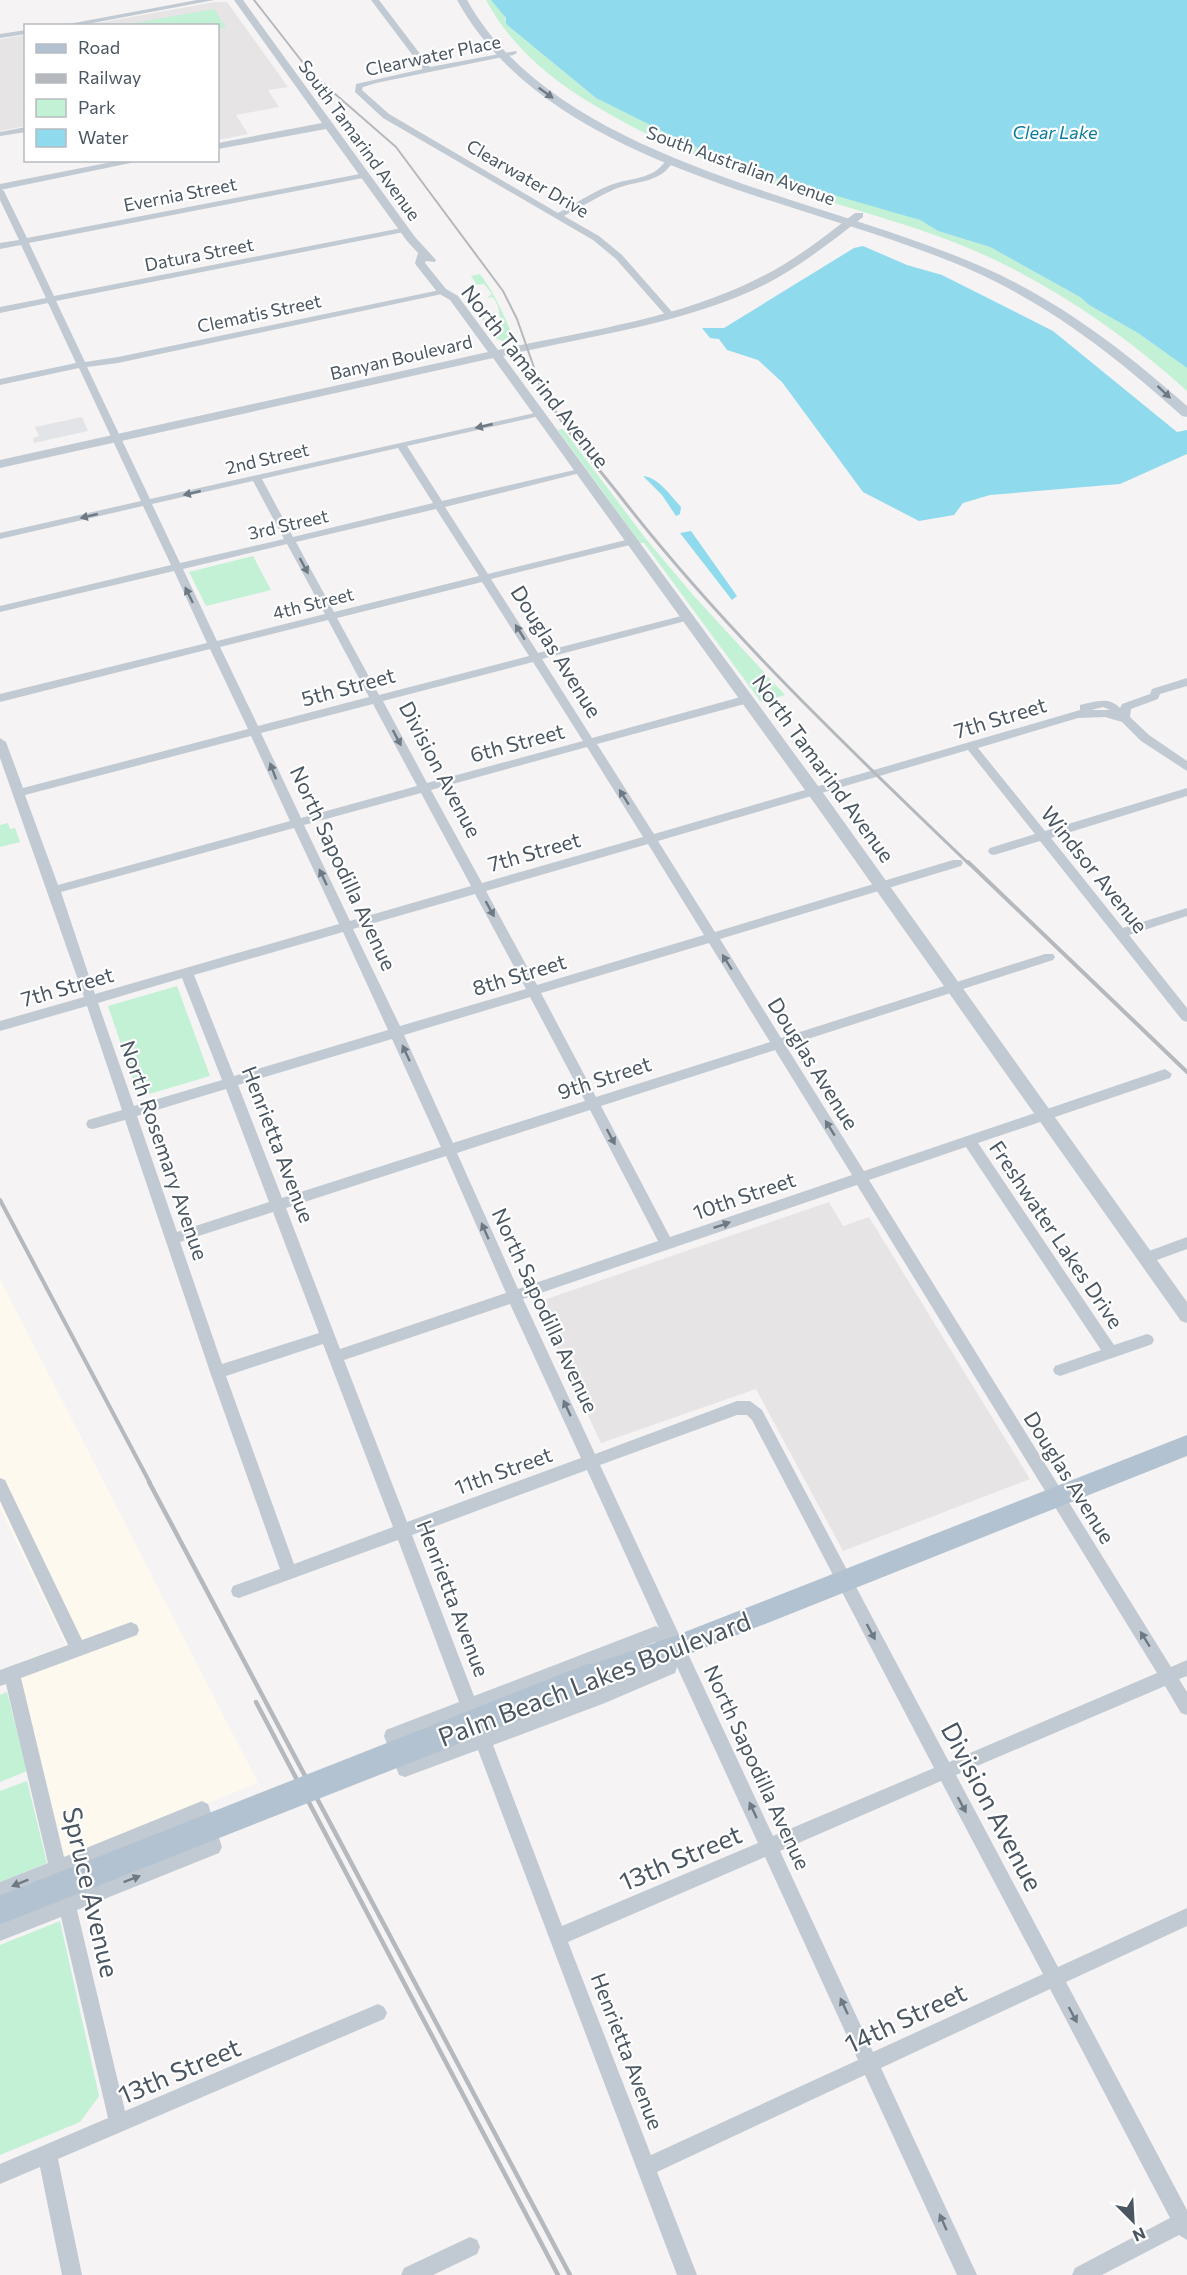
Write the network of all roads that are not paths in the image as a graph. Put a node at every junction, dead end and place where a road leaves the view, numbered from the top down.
1 (210, 0) edge
2 (238, 0) edge
3 (375, 0) edge
4 (462, 0) edge
5 (483, 14) dead end
6 (72, 24) edge
7 (24, 32) edge
8 (0, 36) edge
9 (513, 53) junction
10 (501, 55) junction
11 (428, 70) junction
12 (359, 86) joint
13 (329, 125) junction
14 (24, 129) edge
15 (0, 134) edge
16 (219, 146) edge
17 (681, 157) junction
18 (130, 162) edge
19 (669, 162) junction
20 (365, 175) junction
21 (0, 189) edge
22 (560, 215) junction
23 (854, 218) junction
24 (404, 228) junction
25 (24, 241) junction
26 (0, 246) edge
27 (423, 253) junction
28 (444, 288) junction
29 (52, 300) junction
30 (0, 310) edge
31 (670, 315) junction
32 (496, 354) junction
33 (82, 365) junction
34 (1147, 369) junction
35 (0, 382) edge
36 (1187, 398) edge
37 (541, 412) junction
38 (1187, 413) edge
39 (116, 439) junction
40 (401, 444) junction
41 (0, 464) edge
42 (583, 471) junction
43 (256, 478) junction
44 (146, 503) junction
45 (440, 505) junction
46 (0, 536) edge
47 (290, 540) junction
48 (634, 541) junction
49 (176, 567) junction
50 (485, 578) junction
51 (0, 609) edge
52 (331, 616) junction
53 (689, 616) junction
54 (214, 645) junction
55 (535, 657) junction
56 (1187, 682) edge
57 (1156, 692) junction
58 (0, 698) edge
59 (375, 698) junction
60 (748, 699) junction
61 (1112, 706) junction
62 (1078, 714) junction
63 (1124, 718) junction
64 (255, 731) junction
65 (0, 742) edge
66 (589, 742) junction
67 (971, 746) junction
68 (1187, 767) edge
69 (424, 788) junction
70 (816, 792) junction
71 (1187, 792) edge
72 (18, 793) junction
73 (298, 824) junction
74 (1043, 836) junction
75 (650, 838) junction
76 (994, 851) dead end
77 (957, 863) dead end
78 (882, 885) junction
79 (478, 888) junction
80 (54, 890) junction
81 (1187, 912) edge
82 (346, 926) junction
83 (1121, 933) junction
84 (712, 936) junction
85 (1049, 957) dead end
86 (186, 972) junction
87 (954, 987) junction
88 (533, 990) junction
89 (91, 999) junction
90 (1187, 1017) edge
91 (0, 1026) edge
92 (396, 1032) junction
93 (778, 1043) junction
94 (1166, 1074) dead end
95 (230, 1083) junction
96 (592, 1103) junction
97 (129, 1113) junction
98 (1045, 1115) junction
99 (93, 1124) dead end
100 (969, 1141) junction
101 (449, 1150) junction
102 (861, 1178) junction
103 (278, 1205) junction
104 (172, 1239) junction
105 (1187, 1243) edge
106 (667, 1244) junction
107 (1146, 1258) junction
108 (514, 1296) junction
109 (1187, 1316) edge
110 (328, 1336) junction
111 (1147, 1340) dead end
112 (1110, 1351) junction
113 (336, 1357) junction
114 (1060, 1370) dead end
115 (218, 1372) junction
116 (750, 1408) joint
117 (1187, 1445) edge
118 (591, 1461) junction
119 (0, 1485) edge
120 (1057, 1496) junction
121 (402, 1531) junction
122 (289, 1573) junction
123 (844, 1581) junction
124 (239, 1591) dead end
125 (131, 1630) dead end
126 (677, 1647) junction
127 (78, 1649) junction
128 (1187, 1668) edge
129 (6, 1676) edge
130 (1168, 1676) junction
131 (469, 1706) junction
132 (1187, 1707) edge
133 (482, 1738) junction
134 (945, 1772) junction
135 (770, 1846) junction
136 (58, 1868) junction
137 (0, 1891) edge
138 (67, 1905) junction
139 (0, 1910) edge
140 (1187, 1917) edge
141 (0, 1932) edge
142 (558, 1936) junction
143 (1054, 1978) junction
144 (378, 2013) dead end
145 (871, 2063) junction
146 (119, 2124) junction
147 (47, 2154) junction
148 (646, 2167) junction
149 (0, 2174) edge
150 (1185, 2224) edge
151 (470, 2247) dead end
152 (72, 2275) edge
153 (411, 2275) edge
154 (687, 2275) edge
155 (967, 2275) edge
156 (1082, 2275) edge

1 - 6 street
2 - 13 street, South Tamarind Avenue
3 - 11 street
4 - 10 main road, South Australian Avenue
5 - 9 main road, South Australian Avenue
7 - 8 street
9 - 10 street, Clearwater Place
9 - 17 main road, South Australian Avenue
10 - 11 street, Clearwater Place
10 -> 19 main road, South Australian Avenue
11 - 12 street, Clearwater Place
12 - 22 street, Clearwater Drive
13 - 16 street
13 - 20 street, South Tamarind Avenue
14 - 15 street
17 - 19 main road
17 - 23 main road, South Australian Avenue
18 - 21 street
19 - 22 street
19 - 23 main road, South Australian Avenue
20 - 24 street, South Tamarind Avenue
20 - 25 street, Evernia Street
21 - 25 street, North Sapodilla Avenue
22 - 31 street, Clearwater Drive
23 - 31 street, Banyan Boulevard
23 - 34 main road
24 - 27 street, South Tamarind Avenue
24 - 29 street, Datura Street
25 - 26 street, Evernia Street
25 - 29 street, North Sapodilla Avenue
27 - 28 street, South Tamarind Avenue
27 - 28 street, North Tamarind Avenue
28 - 32 street, North Tamarind Avenue
28 - 33 street, Clematis Street
29 - 30 street, Datura Street
29 - 33 street, North Sapodilla Avenue
31 - 32 street, Banyan Boulevard
32 - 37 street, North Tamarind Avenue
32 - 39 street, Banyan Boulevard
33 - 35 street, Clematis Street
33 - 39 street, North Sapodilla Avenue
34 - 36 main road
34 -> 38 main road
37 -> 40 street, 2nd Street
37 - 42 street, North Tamarind Avenue
39 - 41 street, Banyan Boulevard
39 - 44 street, North Sapodilla Avenue
40 - 43 street, 2nd Street
40 - 45 street, Douglas Avenue
42 - 45 street, 3rd Street
42 - 48 street, North Tamarind Avenue
43 -> 44 street, 2nd Street
43 - 47 street, Division Avenue
44 -> 46 street, 2nd Street
44 - 49 street, North Sapodilla Avenue
45 - 47 street, 3rd Street
45 - 50 street, Douglas Avenue
47 - 49 street, 3rd Street
47 -> 52 street, Division Avenue
48 - 50 street, 4th Street
48 - 53 street, North Tamarind Avenue
49 - 51 street, 3rd Street
54 -> 49 street, North Sapodilla Avenue
50 - 52 street, 4th Street
55 -> 50 street, Douglas Avenue
52 - 54 street, 4th Street
52 - 59 street, Division Avenue
53 - 55 street, 5th Street
53 - 60 street, North Tamarind Avenue
54 - 58 street, 4th Street
54 - 64 street, North Sapodilla Avenue
55 - 59 street, 5th Street
55 - 66 street, Douglas Avenue
56 - 57 street, 7th Street
57 - 61 street, 7th Street
57 - 63 street, 7th Street
59 - 64 street, 5th Street
59 -> 69 street, Division Avenue
60 - 66 street, 6th Street
60 - 70 street, North Tamarind Avenue
61 - 62 street, 7th Street
61 - 63 street
62 - 63 street, 7th Street
62 - 67 street, 7th Street
63 - 68 street
64 - 72 street, 5th Street
73 -> 64 street, North Sapodilla Avenue
65 - 72 street, North Rosemary Avenue
66 - 69 street, 6th Street
75 -> 66 street, Douglas Avenue
67 - 70 street, 7th Street
67 - 74 street, Windsor Avenue
69 - 73 street, 6th Street
69 - 79 street, Division Avenue
70 - 75 street, 7th Street
70 - 78 street, North Tamarind Avenue
71 - 74 street
72 - 80 street, North Rosemary Avenue
73 - 80 street, 6th Street
82 -> 73 street, North Sapodilla Avenue
74 - 76 street
74 - 83 street, Windsor Avenue
75 - 79 street, 7th Street
75 - 84 street, Douglas Avenue
77 - 78 street, 8th Street
78 - 84 street, 8th Street
78 - 87 street, North Tamarind Avenue
79 - 82 street, 7th Street
79 -> 88 street, Division Avenue
80 - 89 street, North Rosemary Avenue
81 - 83 street
82 - 86 street, 7th Street
82 - 92 street, North Sapodilla Avenue
83 - 90 street, Windsor Avenue
84 - 88 street, 8th Street
93 -> 84 street, Douglas Avenue
85 - 87 street, 9th Street
86 - 89 street, 7th Street
86 - 95 street, Henrietta Avenue
87 - 93 street, 9th Street
87 - 98 street, North Tamarind Avenue
88 - 92 street, 8th Street
88 - 96 street, Division Avenue
89 - 91 street, 7th Street
89 - 97 street, North Rosemary Avenue
92 - 95 street, 8th Street
101 -> 92 street, North Sapodilla Avenue
93 - 96 street, 9th Street
102 -> 93 street, Douglas Avenue
94 - 98 street, 10th Street
95 - 97 street, 8th Street
95 - 103 street, Henrietta Avenue
96 - 101 street, 9th Street
96 -> 106 street, Division Avenue
97 - 99 street, 8th Street
97 - 104 street, North Rosemary Avenue
98 - 100 street, 10th Street
98 - 107 street, North Tamarind Avenue
100 - 102 street, 10th Street
100 - 112 street, Freshwater Lakes Drive
101 - 103 street, 9th Street
108 -> 101 street, North Sapodilla Avenue
106 -> 102 street, 10th Street
102 - 120 street, Douglas Avenue
103 - 104 street, 9th Street
103 - 110 street, Henrietta Avenue
104 - 115 street, North Rosemary Avenue
105 - 107 street
106 - 108 street, 10th Street
107 - 109 street, North Tamarind Avenue
108 - 113 street, 10th Street
118 -> 108 street, North Sapodilla Avenue
110 - 113 street, Henrietta Avenue
110 - 115 street
111 - 112 street, Freshwater Lakes Drive
112 - 114 street, Freshwater Lakes Drive
113 - 121 street, Henrietta Avenue
115 - 122 street, North Rosemary Avenue
116 - 118 street, 11th Street
116 - 123 street, Division Avenue
117 - 120 main road, Palm Beach Lakes Boulevard
118 - 121 street, 11th Street
118 - 126 street, North Sapodilla Avenue
119 - 127 street
120 - 123 main road, Palm Beach Lakes Boulevard
130 -> 120 street, Douglas Avenue
121 - 122 street, 11th Street
121 - 131 street, Henrietta Avenue
122 - 124 street, 11th Street
123 - 126 main road, Palm Beach Lakes Boulevard
123 -> 134 street, Division Avenue
125 - 127 street
126 - 131 street
126 - 133 street
135 -> 126 street, North Sapodilla Avenue
126 - 139 main road, Palm Beach Lakes Boulevard, bridge
127 - 129 street
128 - 130 street, 13th Street
129 - 136 street, Spruce Avenue
130 - 132 street, Douglas Avenue
130 - 134 street, 13th Street
131 - 133 street, Henrietta Avenue
131 - 133 street
133 - 142 street, Henrietta Avenue
134 - 135 street, 13th Street
134 -> 143 street, Division Avenue
135 - 142 street, 13th Street
145 -> 135 street, North Sapodilla Avenue
136 -> 137 street
136 - 138 street, Spruce Avenue
138 -> 136 street
138 - 141 street
138 - 146 street, Spruce Avenue
140 - 143 street, 14th Street
142 - 148 street, Henrietta Avenue
143 - 145 street, 14th Street
143 -> 150 street, Division Avenue
144 - 146 street, 13th Street
145 - 148 street, 14th Street
155 -> 145 street, North Sapodilla Avenue
146 - 147 street, 13th Street
147 - 149 street, 13th Street
147 - 152 street
148 - 154 street, Henrietta Avenue
150 - 156 street
151 - 153 street

